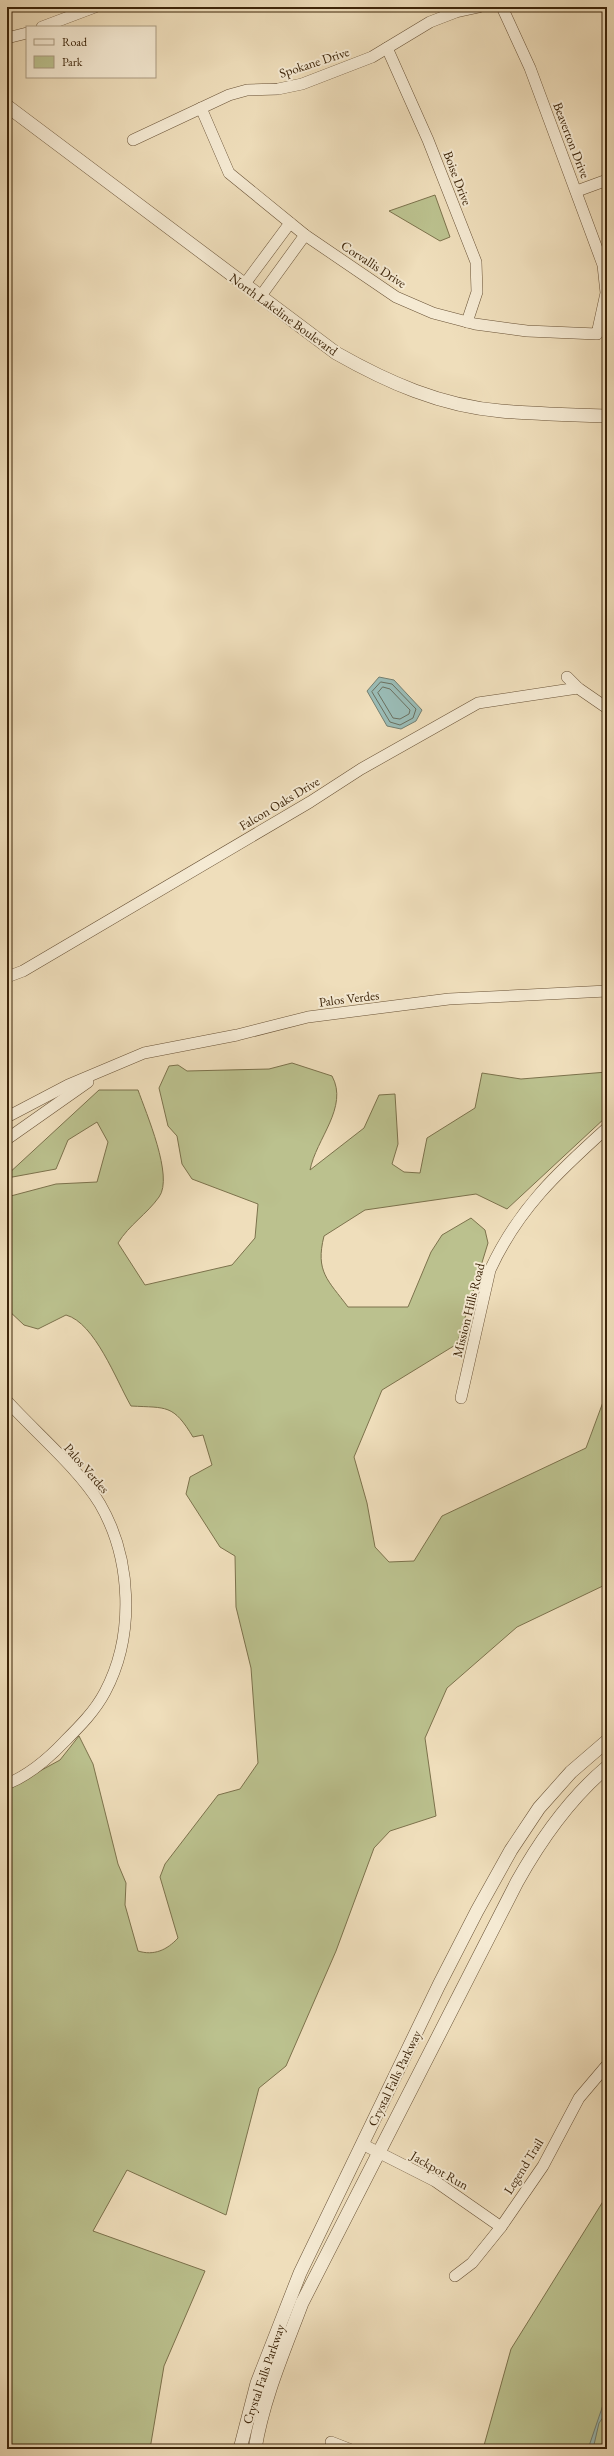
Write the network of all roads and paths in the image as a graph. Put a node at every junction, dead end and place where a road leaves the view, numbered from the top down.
1 (95, 7) edge
2 (479, 7) edge
3 (502, 7) edge
4 (45, 26) edge
5 (26, 33) edge
6 (7, 38) edge
7 (387, 48) junction
8 (7, 106) edge
9 (201, 108) junction
10 (133, 140) dead end
11 (607, 180) edge
12 (577, 191) junction
13 (290, 223) junction
14 (305, 235) junction
15 (244, 285) junction
16 (260, 297) junction
17 (467, 322) junction
18 (597, 334) joint
19 (607, 416) edge
20 (567, 677) dead end
21 (578, 688) junction
22 (607, 708) edge
23 (7, 977) edge
24 (607, 991) edge
25 (102, 1072) junction
26 (7, 1117) edge
27 (607, 1128) edge
28 (7, 1139) edge
29 (461, 1398) dead end
30 (7, 1400) edge
31 (607, 1741) edge
32 (607, 1767) edge
33 (7, 1784) edge
34 (607, 2065) edge
35 (362, 2144) junction
36 (380, 2152) junction
37 (501, 2227) junction
38 (455, 2276) dead end
39 (331, 2442) dead end
40 (240, 2449) edge
41 (255, 2449) edge
42 (349, 2449) edge

1 - 4 street
2 - 7 street, Spokane Drive
3 - 12 street, Beaverton Drive
5 - 6 street
7 - 9 street, Spokane Drive
7 - 17 street, Boise Drive
8 - 15 street, North Lakeline Boulevard
9 - 10 street, Spokane Drive
9 - 13 street, Corvallis Drive
11 - 12 street
12 - 18 street, Beaverton Drive
13 - 14 street, Corvallis Drive
13 - 15 street
14 - 16 street
14 - 17 street, Corvallis Drive
15 - 16 street, North Lakeline Boulevard
16 - 19 street, North Lakeline Boulevard
17 - 18 street, Corvallis Drive
20 - 21 street
21 - 22 street
21 - 23 street, Falcon Oaks Drive
24 - 25 street, Palos Verdes
25 - 26 street, Palos Verdes
25 - 28 street, Palos Verdes
27 - 29 street, Mission Hills Road
30 - 33 street, Palos Verdes
31 - 35 street, Crystal Falls Parkway
32 - 36 street, Crystal Falls Parkway
34 - 37 street, Legend Trail
35 - 36 street, Jackpot Run
35 - 40 street, Crystal Falls Parkway
36 - 37 street, Jackpot Run
36 - 41 street, Crystal Falls Parkway
37 - 38 street, Legend Trail
39 - 42 street

